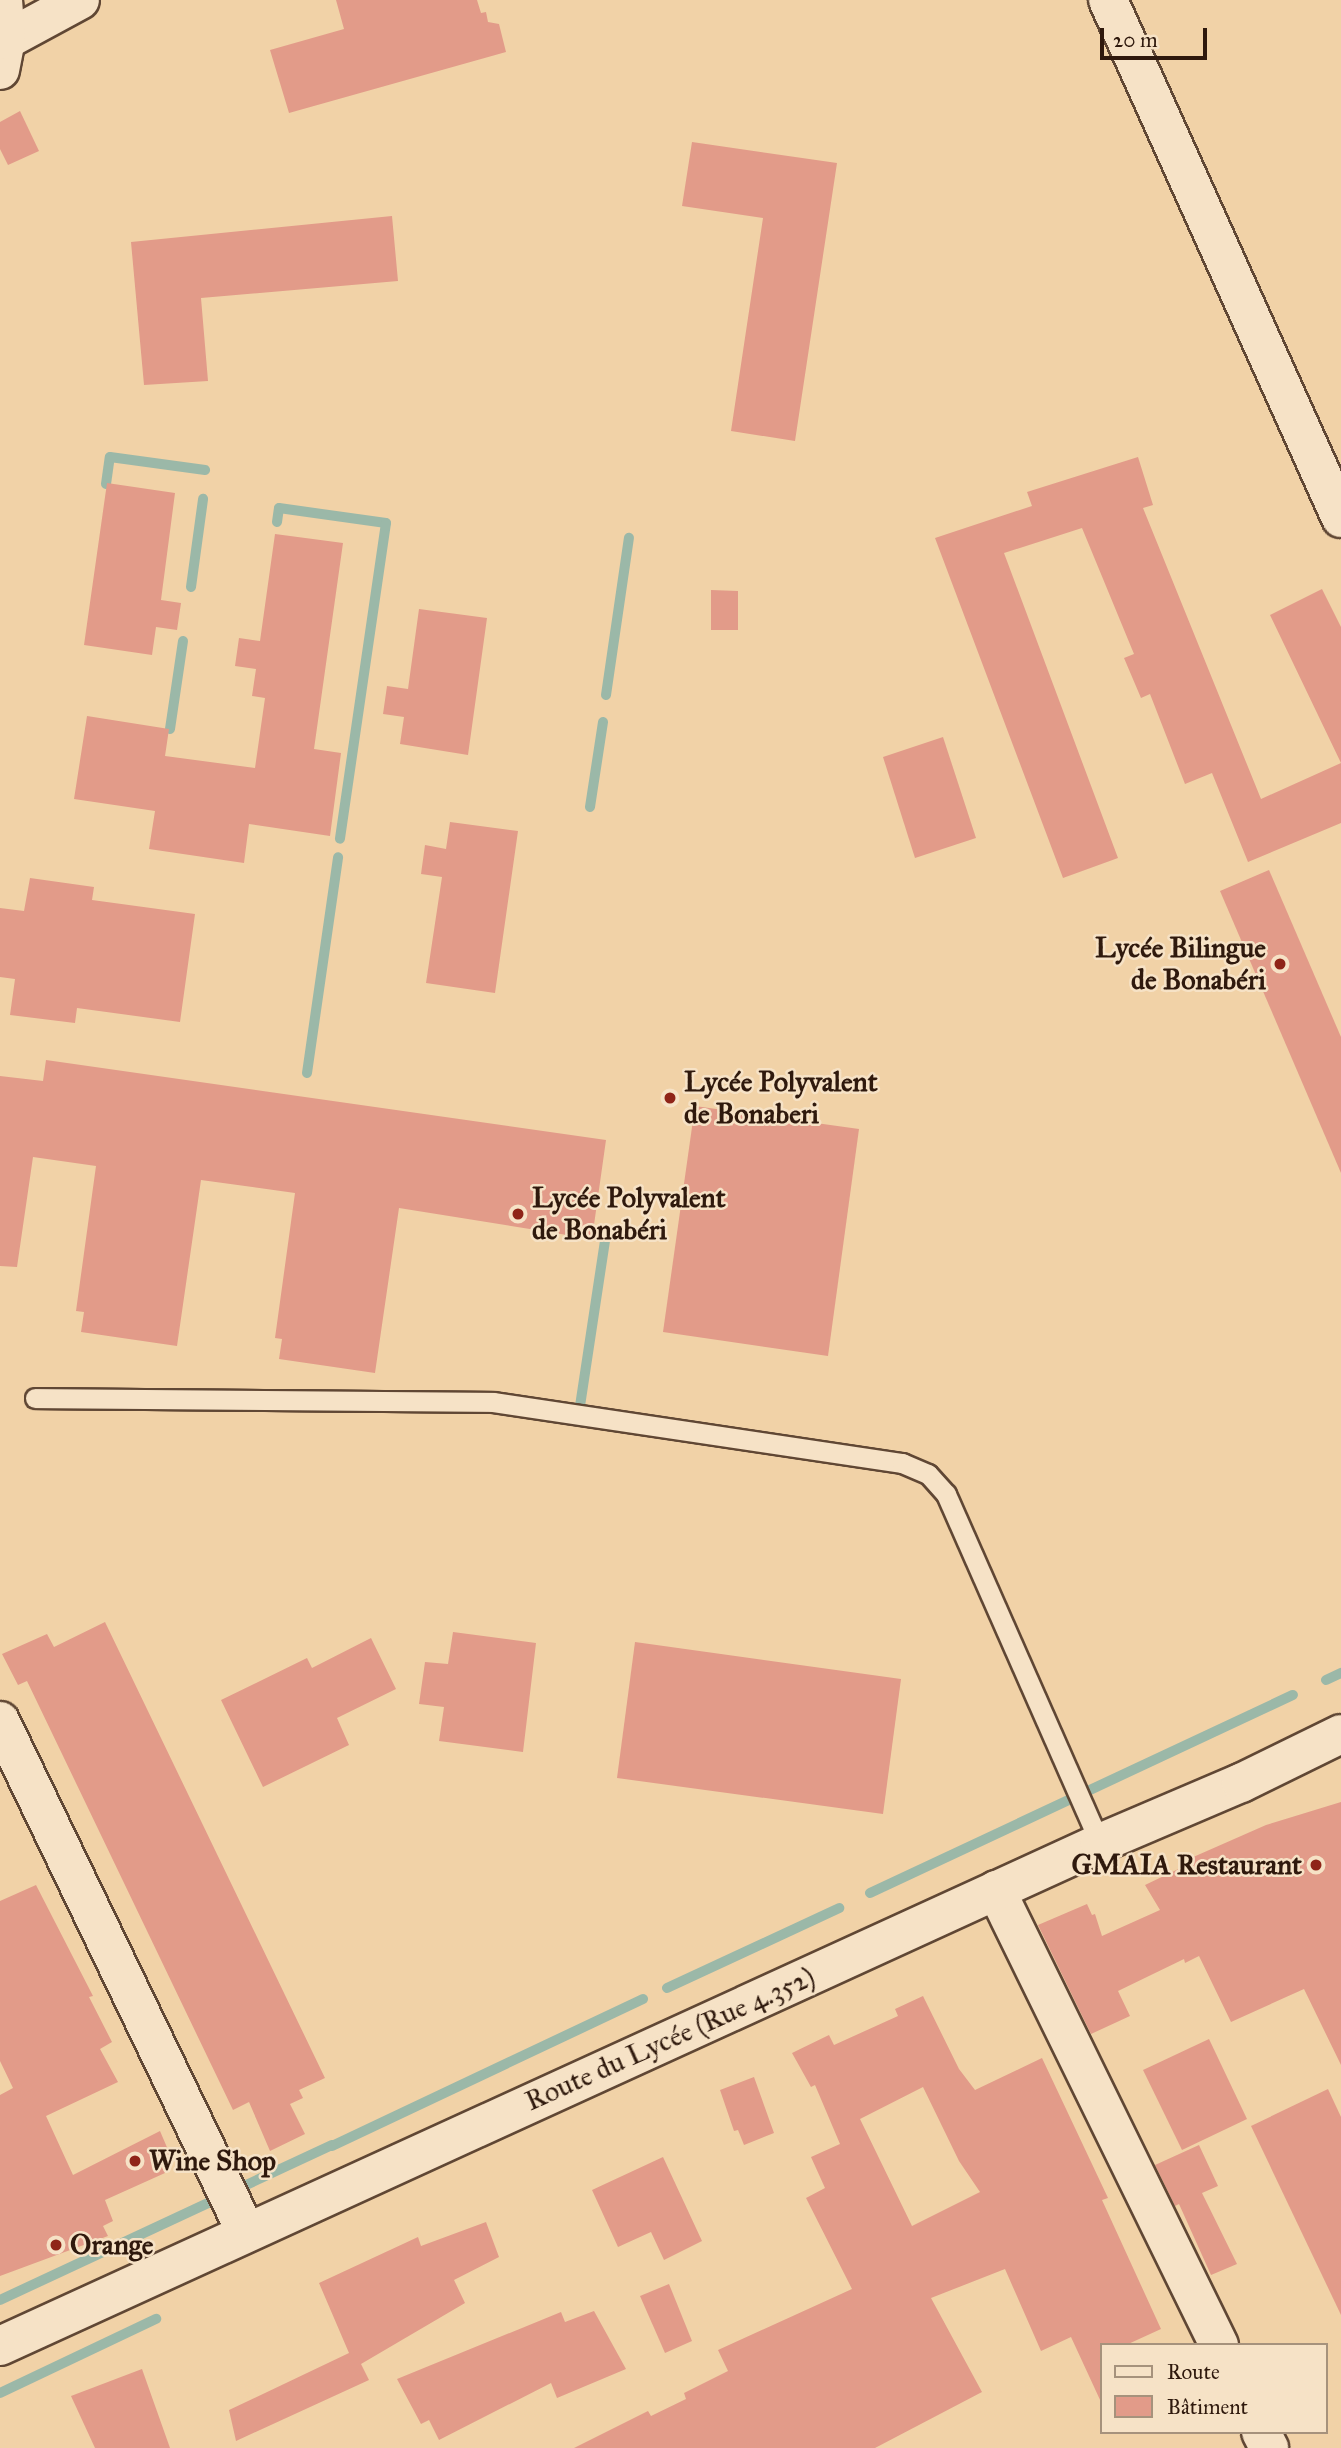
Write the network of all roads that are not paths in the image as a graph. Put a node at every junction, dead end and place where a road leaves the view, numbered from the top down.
1 (3, 0) edge
2 (80, 0) edge
3 (1108, 0) edge
4 (3, 55) edge
5 (1341, 517) edge
6 (35, 1398) dead end
7 (0, 1721) edge
8 (1341, 1734) edge
9 (1100, 1843) junction
10 (996, 1890) junction
11 (246, 2232) junction
12 (1218, 2343) edge
13 (0, 2346) edge

1 - 4 street
2 - 4 street
3 - 5 street
6 - 9 lane
7 - 11 street
8 - 9 street, Route du Lycée (Rue 4.352)
9 - 10 street, Route du Lycée (Rue 4.352)
10 - 11 street, Route du Lycée (Rue 4.352)
10 - 12 street
11 - 13 street, Route du Lycée (Rue 4.352)

